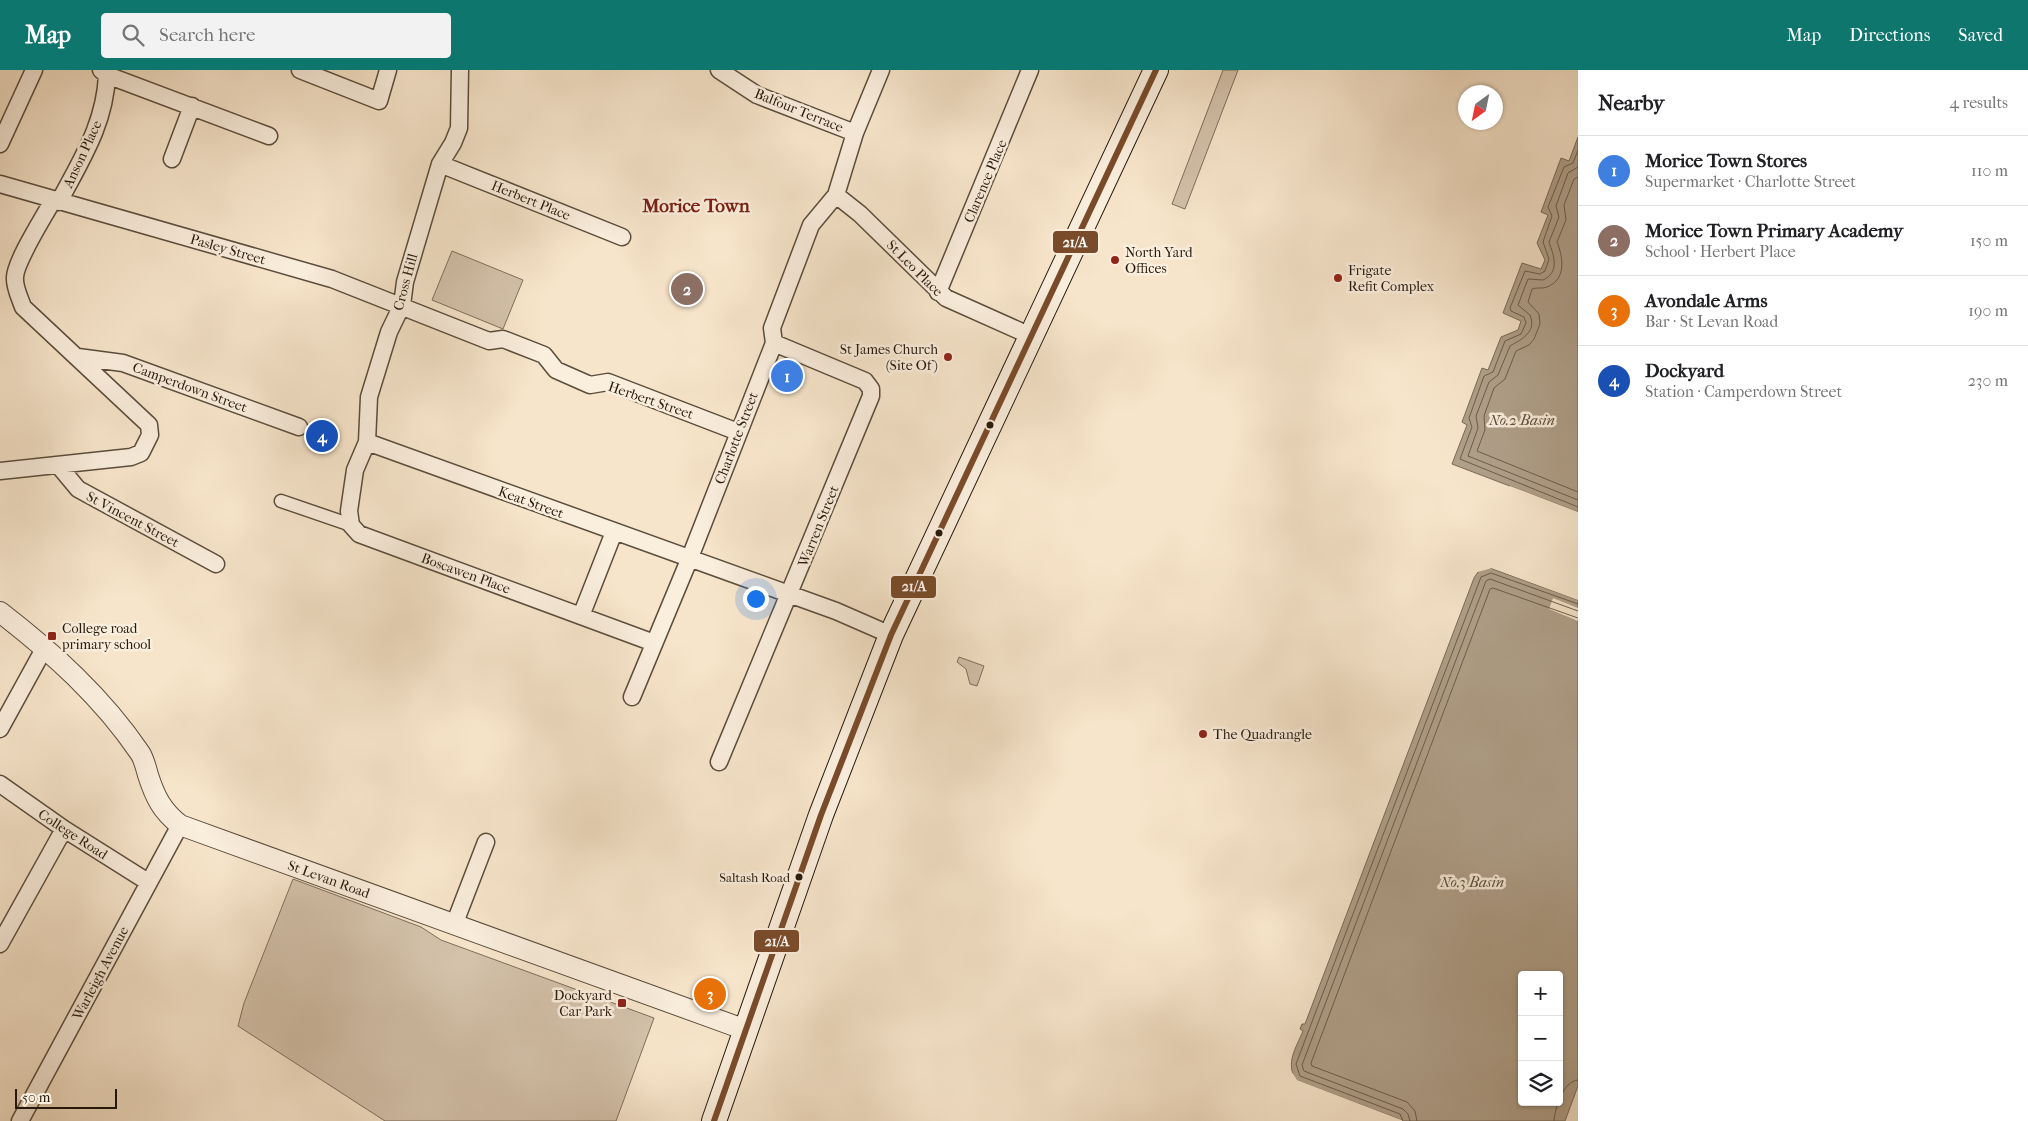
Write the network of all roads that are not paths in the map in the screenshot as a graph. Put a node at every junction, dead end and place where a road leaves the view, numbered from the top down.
1 (34, 70) edge
2 (300, 70) edge
3 (388, 70) edge
4 (460, 70) edge
5 (719, 70) edge
6 (881, 70) edge
7 (1030, 70) edge
8 (1156, 70) edge
9 (104, 73) edge
10 (192, 106) junction
11 (855, 133) junction
12 (269, 136) dead end
13 (0, 144) edge
14 (172, 159) dead end
15 (440, 164) junction
16 (0, 184) edge
17 (836, 195) junction
18 (53, 200) junction
19 (622, 237) dead end
20 (938, 292) junction
21 (395, 303) junction
22 (1031, 336) junction
23 (774, 343) junction
24 (78, 357) junction
25 (300, 427) dead end
26 (738, 432) junction
27 (367, 442) junction
28 (58, 465) junction
29 (0, 471) edge
30 (281, 501) dead end
31 (351, 525) junction
32 (614, 532) junction
33 (689, 560) junction
34 (216, 564) dead end
35 (790, 596) junction
36 (0, 612) edge
37 (581, 616) junction
38 (891, 635) junction
39 (654, 643) junction
40 (45, 647) junction
41 (632, 697) dead end
42 (0, 729) edge
43 (719, 762) dead end
44 (0, 784) edge
45 (180, 825) junction
46 (64, 829) junction
47 (486, 842) dead end
48 (148, 882) junction
49 (454, 925) junction
50 (0, 944) edge
51 (746, 1030) junction
52 (20, 1121) edge
53 (714, 1121) edge

1 - 13 street
2 - 3 street
4 - 15 street, Cross Hill
5 - 11 street, Balfour Terrace
6 - 11 street, Charlotte Street
7 - 20 street, Clarence Place
8 - 22 main road
9 - 10 street
9 - 18 street, Anson Place
10 - 12 street
10 - 14 street
11 - 17 street, Charlotte Street
15 - 19 street, Herbert Place
15 - 21 street, Cross Hill
16 - 18 street, Pasley Street
17 - 20 street, St Leo Place
17 - 23 street, Charlotte Street
18 - 21 street, Pasley Street
18 - 24 street
20 - 22 street, St Leo Place
21 - 26 street, Herbert Street
21 - 27 street, Cross Hill
22 - 38 main road
23 - 26 street, Charlotte Street
23 - 35 street, Warren Street
24 - 25 street, Camperdown Street
24 - 28 street
26 - 33 street, Charlotte Street
27 - 31 street, Cross Hill
27 - 32 street, Keat Street
28 - 29 street
28 - 34 street, St Vincent Street
30 - 31 street, Boscawen Place
31 - 37 street, Boscawen Place
32 - 33 street, Keat Street
32 - 37 street
33 - 35 street, Keat Street
33 - 39 street, Charlotte Street
35 - 38 street, Keat Street
35 - 43 street, Warren Street
36 - 40 street, St Levan Road
37 - 39 street, Boscawen Place
38 - 51 main road
39 - 41 street, Charlotte Street
40 - 42 street
40 - 45 street, St Levan Road
44 - 46 street, College Road
45 - 48 street, Warleigh Avenue
45 - 49 street, St Levan Road
46 - 48 street, College Road
46 - 50 street
47 - 49 street
48 - 52 street, Warleigh Avenue
49 - 51 street, St Levan Road
51 - 53 main road

